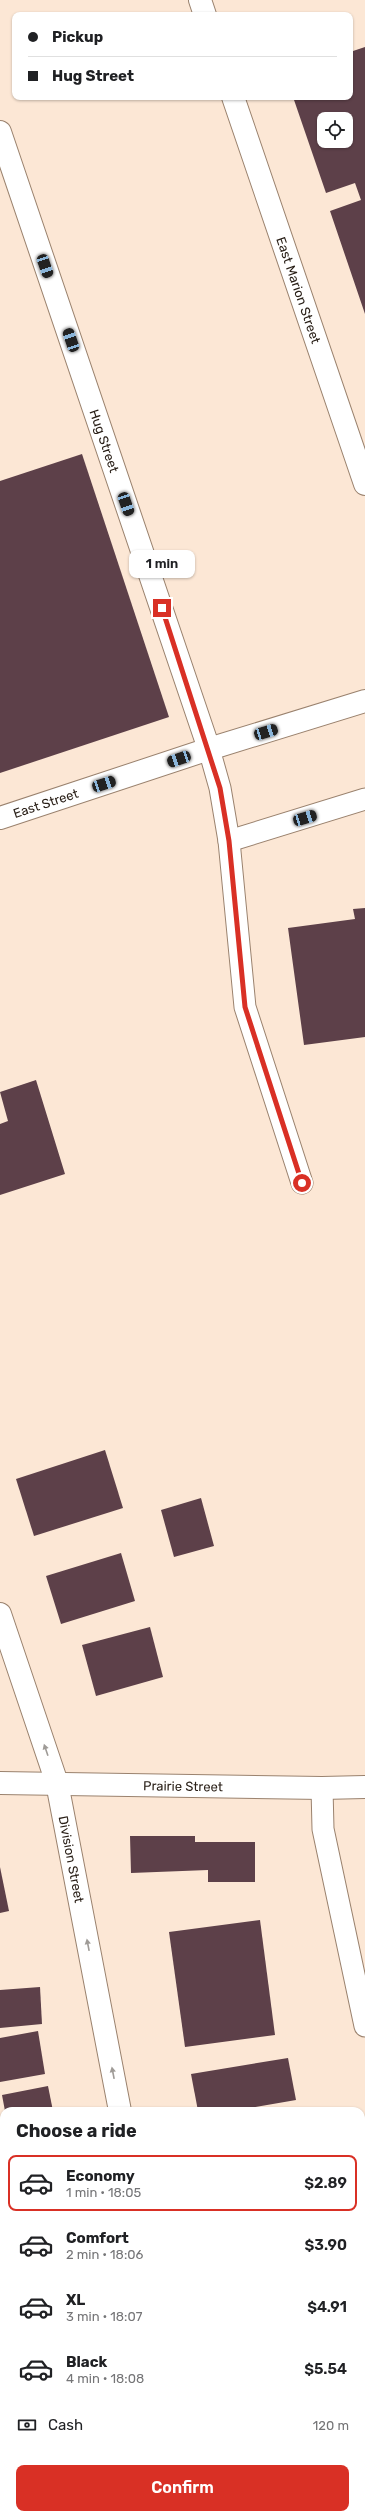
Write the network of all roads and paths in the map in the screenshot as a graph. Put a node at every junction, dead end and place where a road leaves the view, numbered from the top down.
1 (200, 0) edge
2 (204, 12) edge
3 (234, 100) edge
4 (0, 132) edge
5 (365, 484) edge
6 (365, 701) edge
7 (209, 749) junction
8 (365, 800) edge
9 (0, 818) edge
10 (229, 841) junction
11 (302, 1183) dead end
12 (0, 1614) edge
13 (0, 1783) edge
14 (57, 1783) junction
15 (365, 1787) edge
16 (322, 1788) junction
17 (365, 2026) edge
18 (119, 2107) edge

1 - 2 street
3 - 5 street, East Marion Street
4 - 7 street, Hug Street
6 - 7 street, East Street
7 - 9 street, East Street
7 - 10 lane
8 - 10 lane
10 - 11 lane
14 -> 12 street, Division Street
13 - 14 street, Prairie Street
14 - 16 street, Prairie Street
18 -> 14 street, Division Street
15 - 16 street, Prairie Street
16 - 17 lane

